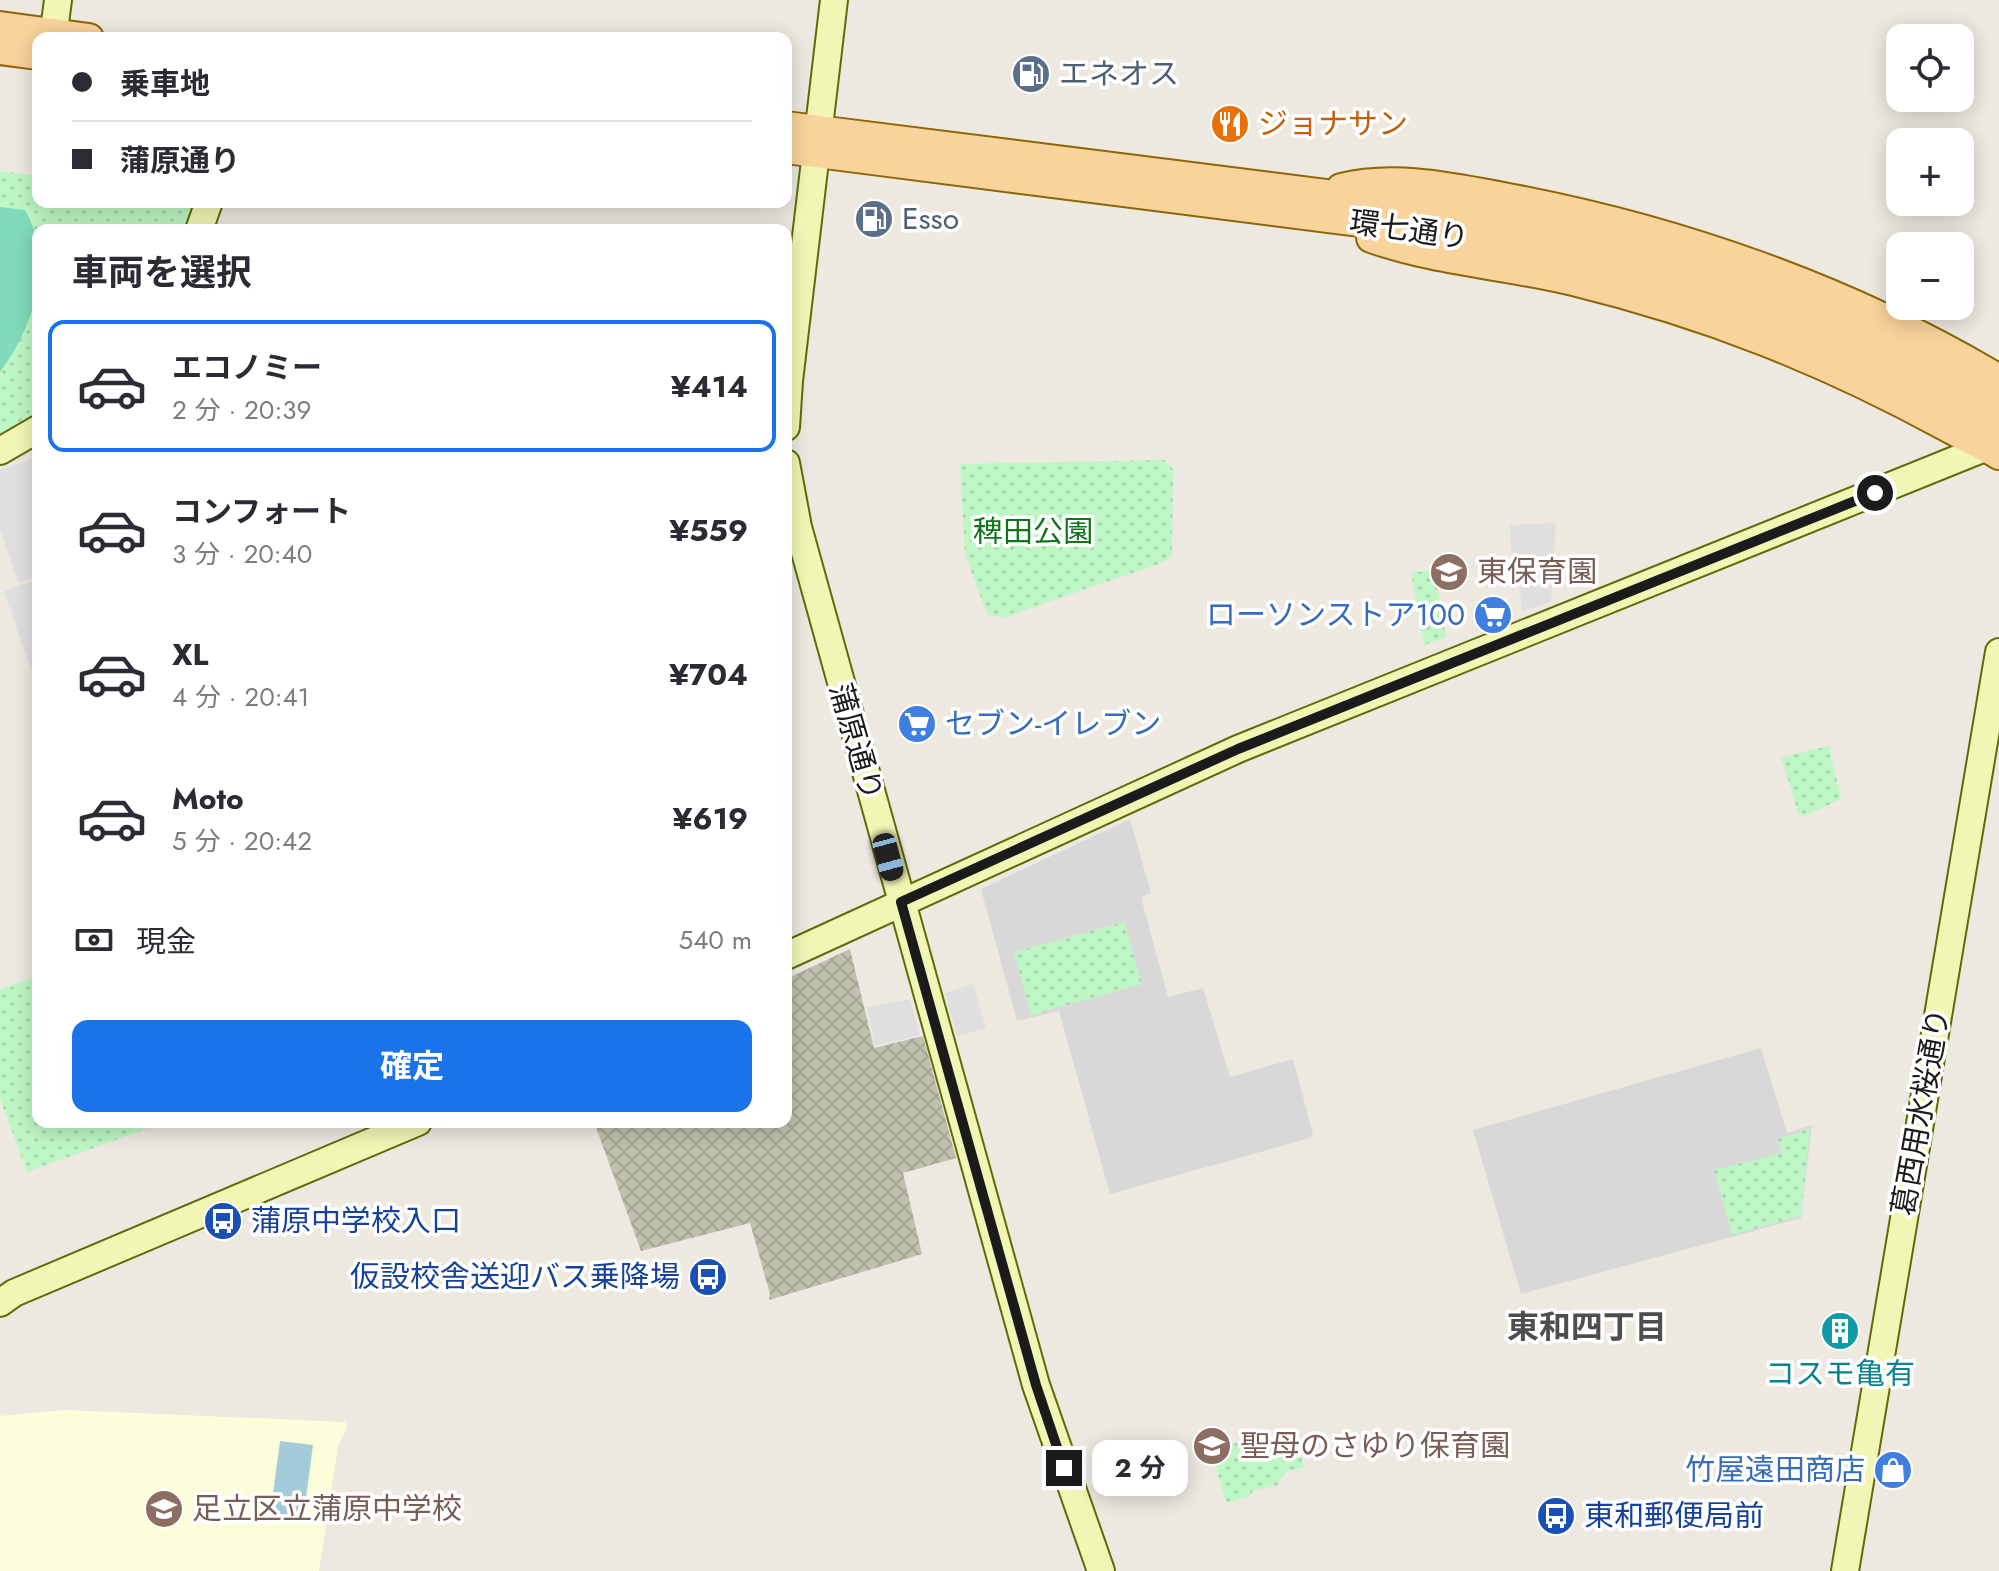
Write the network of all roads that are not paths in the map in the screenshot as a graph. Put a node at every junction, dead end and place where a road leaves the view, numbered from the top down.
1 (58, 0) edge
2 (834, 0) edge
3 (0, 26) edge
4 (50, 32) edge
5 (32, 37) edge
6 (32, 45) edge
7 (0, 50) edge
8 (792, 129) edge
9 (818, 141) junction
10 (792, 148) edge
11 (1315, 206) junction
12 (1469, 226) junction
13 (792, 356) edge
14 (1999, 379) edge
15 (1999, 406) edge
16 (32, 432) edge
17 (1996, 444) edge
18 (0, 451) edge
19 (792, 503) edge
20 (1999, 652) edge
21 (901, 902) junction
22 (792, 953) edge
23 (404, 1128) edge
24 (0, 1303) edge
25 (1101, 1571) edge
26 (1845, 1571) edge

1 - 4 street
2 - 9 street
3 - 5 main road
6 - 7 main road
8 - 9 main road, 環七通り
9 - 10 main road, 環七通り
9 - 11 main road, 環七通り
9 - 13 street
11 - 12 main road, 環七通り
11 - 14 main road
11 - 17 main road
12 - 15 main road, 環七通り
12 - 17 main road, 環七通り
16 - 18 street
17 - 21 street
19 - 21 street, 蒲原通り
20 - 26 street, 葛西用水桜通り
21 - 22 street
21 - 25 street, 蒲原通り
23 - 24 street

